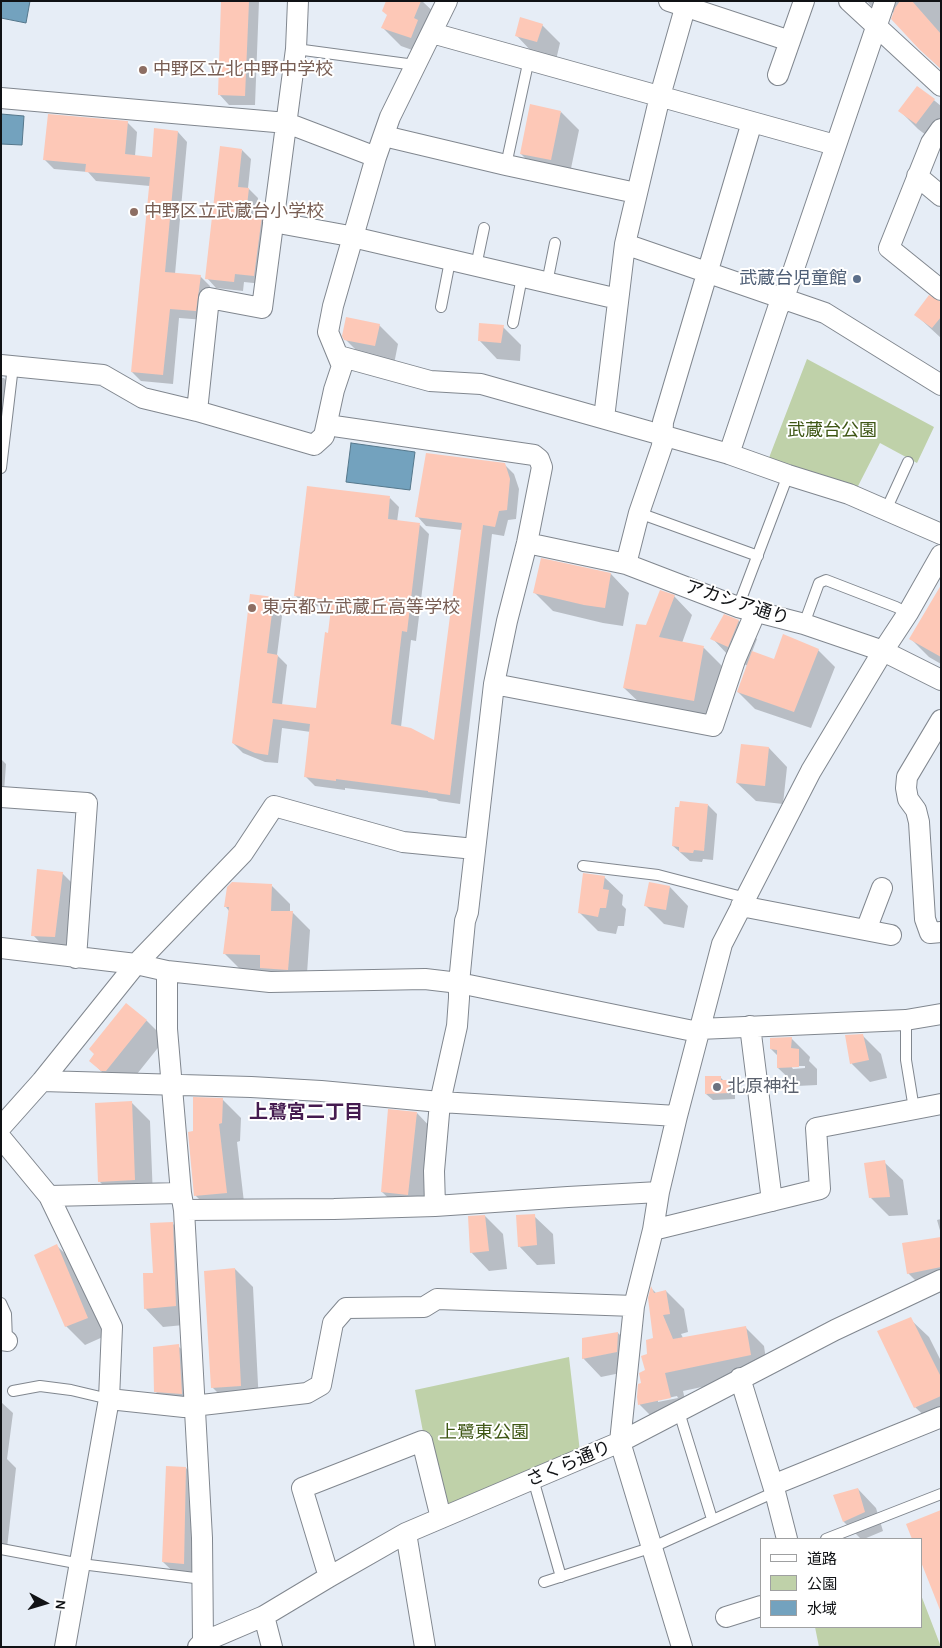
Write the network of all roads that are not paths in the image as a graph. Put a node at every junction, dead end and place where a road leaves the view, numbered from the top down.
1 (298, 1) edge
2 (447, 1) edge
3 (804, 1) edge
4 (848, 1) edge
5 (885, 1) edge
6 (681, 3) edge
7 (877, 27) junction
8 (432, 33) junction
9 (790, 41) junction
10 (296, 49) junction
11 (529, 59) junction
12 (415, 65) junction
13 (778, 75) dead end
14 (941, 86) edge
15 (660, 96) junction
16 (1, 98) edge
17 (752, 122) junction
18 (287, 123) junction
19 (941, 129) edge
20 (384, 136) junction
21 (835, 145) junction
22 (376, 157) junction
23 (506, 165) junction
24 (917, 176) junction
25 (636, 193) junction
26 (941, 196) edge
27 (273, 222) junction
28 (484, 228) dead end
29 (353, 237) junction
30 (555, 243) dead end
31 (625, 244) junction
32 (450, 260) junction
33 (476, 266) junction
34 (708, 271) junction
35 (522, 277) junction
36 (547, 282) junction
37 (941, 290) edge
38 (784, 298) junction
39 (618, 299) junction
40 (441, 307) dead end
41 (513, 323) dead end
42 (338, 356) junction
43 (7, 366) edge
44 (941, 385) edge
45 (197, 411) junction
46 (604, 418) junction
47 (327, 425) junction
48 (663, 435) junction
49 (2, 454) edge
50 (729, 454) junction
51 (908, 462) dead end
52 (1, 468) edge
53 (788, 476) junction
54 (886, 510) junction
55 (639, 513) junction
56 (941, 534) edge
57 (527, 543) junction
58 (941, 555) edge
59 (758, 556) junction
60 (626, 564) junction
61 (747, 609) junction
62 (908, 613) junction
63 (804, 624) junction
64 (883, 651) junction
65 (941, 680) edge
66 (494, 684) junction
67 (938, 731) edge
68 (1, 797) edge
69 (475, 849) junction
70 (583, 866) dead end
71 (882, 888) dead end
72 (744, 902) junction
73 (866, 930) junction
74 (941, 932) edge
75 (891, 935) dead end
76 (1, 948) edge
77 (76, 958) junction
78 (136, 964) junction
79 (167, 971) junction
80 (458, 983) junction
81 (941, 1014) edge
82 (906, 1020) junction
83 (750, 1026) junction
84 (698, 1030) junction
85 (42, 1081) junction
86 (172, 1085) junction
87 (440, 1102) junction
88 (941, 1104) edge
89 (914, 1109) junction
90 (677, 1116) junction
91 (1, 1126) edge
92 (1, 1138) edge
93 (660, 1192) junction
94 (49, 1196) junction
95 (772, 1201) junction
96 (182, 1202) junction
97 (435, 1206) junction
98 (653, 1230) junction
99 (941, 1280) edge
100 (1, 1303) edge
101 (634, 1306) junction
102 (4, 1340) edge
103 (740, 1378) junction
104 (14, 1391) dead end
105 (108, 1399) junction
106 (194, 1406) junction
107 (679, 1412) junction
108 (941, 1417) edge
109 (620, 1442) junction
110 (533, 1479) junction
111 (774, 1488) junction
112 (941, 1494) edge
113 (441, 1518) junction
114 (712, 1519) junction
115 (406, 1533) junction
116 (787, 1538) edge
117 (829, 1538) edge
118 (652, 1547) junction
119 (1, 1549) edge
120 (80, 1564) junction
121 (329, 1577) junction
122 (562, 1577) junction
123 (203, 1579) junction
124 (544, 1582) dead end
125 (760, 1606) edge
126 (264, 1616) junction
127 (726, 1618) dead end
128 (200, 1644) edge
129 (423, 1646) edge
130 (65, 1647) edge
131 (272, 1647) edge
132 (682, 1647) edge

1 - 10 street
2 - 8 street
3 - 9 street
4 - 7 street
5 - 7 street
6 - 9 street
6 - 15 street
7 - 14 street
7 - 21 street
8 - 11 street
8 - 12 street
9 - 13 street
10 - 12 lane
10 - 18 street
11 - 15 street
11 - 23 lane
12 - 20 street
15 - 17 street
15 - 25 street
16 - 18 street
17 - 21 street
17 - 34 street
18 - 22 street
18 - 27 street
19 - 24 street
20 - 22 street
20 - 23 street
21 - 38 street
22 - 29 street
23 - 25 street
24 - 26 street
24 - 37 street
25 - 31 street
27 - 29 street
27 - 45 street
28 - 33 lane
29 - 32 street
29 - 42 street
30 - 36 lane
31 - 34 street
31 - 39 street
32 - 33 street
32 - 40 lane
33 - 35 street
34 - 38 street
34 - 48 street
35 - 36 street
35 - 41 lane
36 - 39 street
38 - 44 street
38 - 50 street
39 - 46 street
42 - 46 street
42 - 47 street
43 - 45 street
43 - 49 lane
45 - 47 street
46 - 48 street
47 - 57 street
48 - 50 street
48 - 55 street
49 - 52 lane
50 - 53 street
51 - 54 lane
53 - 54 street
53 - 59 lane
54 - 56 street
55 - 59 lane
55 - 60 street
57 - 60 street, アカシア通り
57 - 66 street
58 - 62 street
59 - 61 lane
60 - 61 street, アカシア通り
61 - 63 street, アカシア通り
61 - 66 street
62 - 63 lane
62 - 64 street
63 - 64 street, アカシア通り
64 - 65 street, アカシア通り
64 - 72 street
66 - 69 street
67 - 74 street
68 - 77 street
69 - 78 street
69 - 80 street
70 - 72 lane
71 - 73 street
72 - 73 street
72 - 84 street
73 - 75 street
76 - 77 street
77 - 78 street
78 - 79 street
78 - 85 street
79 - 80 street
79 - 86 street
80 - 84 street
80 - 87 street
81 - 82 street
82 - 83 street
82 - 89 lane
83 - 84 street
83 - 95 street
84 - 90 street
85 - 86 street
85 - 91 street
86 - 87 street
86 - 96 street
87 - 90 street
87 - 97 street
88 - 89 street
89 - 95 street
90 - 93 street
92 - 94 street
93 - 97 street
93 - 98 street
94 - 96 street
94 - 105 street
95 - 98 street
96 - 97 street
96 - 106 street
98 - 101 street
99 - 103 street, さくら通り
100 - 102 lane
101 - 106 street
101 - 109 street
103 - 107 street, さくら通り
103 - 111 street
104 - 105 lane
105 - 106 street
105 - 120 street
106 - 123 street
107 - 109 street, さくら通り
107 - 114 lane
108 - 111 street
109 - 110 street, さくら通り
109 - 118 street
110 - 113 street, さくら通り
110 - 122 lane
111 - 114 lane
111 - 116 street
112 - 117 lane
113 - 115 street, さくら通り
113 - 121 street
114 - 118 lane
115 - 121 street, さくら通り
115 - 129 street
118 - 122 lane
118 - 132 street
119 - 120 lane
120 - 123 lane
120 - 130 street
121 - 126 street, さくら通り
122 - 124 lane
123 - 128 street
125 - 127 street
126 - 128 street, さくら通り
126 - 131 street

